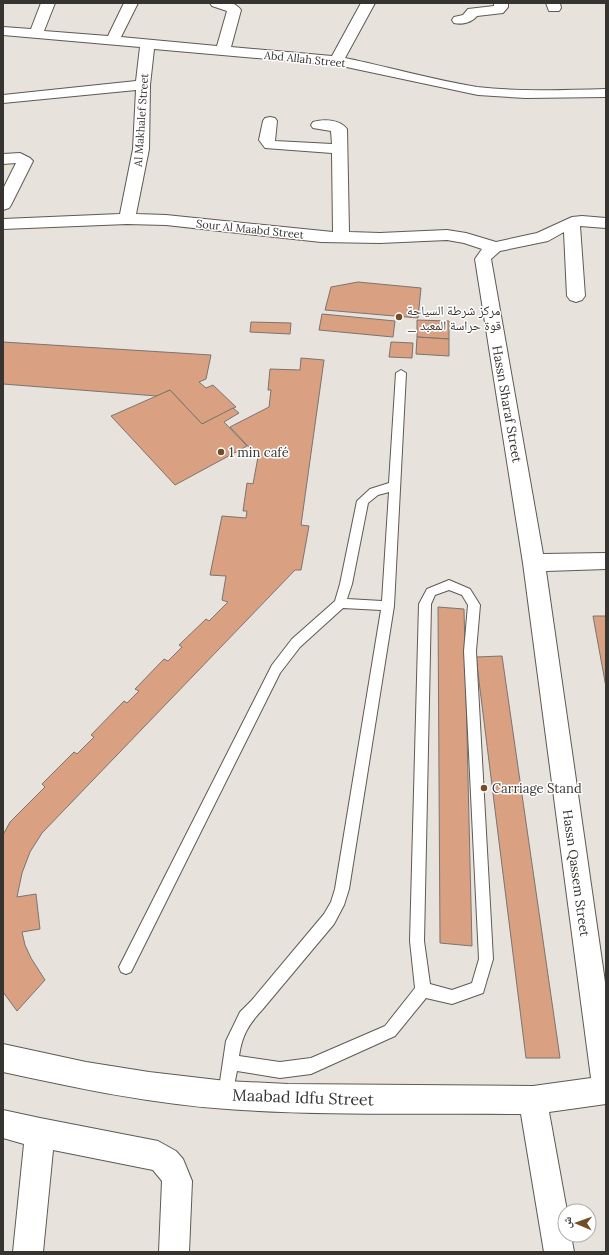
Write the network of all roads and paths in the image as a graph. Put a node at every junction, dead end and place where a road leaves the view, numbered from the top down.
1 (48, 3) edge
2 (131, 3) edge
3 (217, 3) edge
4 (368, 3) edge
5 (501, 3) edge
6 (459, 20) dead end
7 (3, 31) edge
8 (36, 33) junction
9 (113, 40) junction
10 (147, 45) junction
11 (223, 51) junction
12 (337, 61) junction
13 (143, 85) junction
14 (606, 93) edge
15 (3, 99) edge
16 (270, 121) dead end
17 (318, 125) dead end
18 (339, 149) junction
19 (3, 159) edge
20 (3, 205) edge
21 (127, 219) junction
22 (572, 222) junction
23 (606, 223) edge
24 (3, 224) edge
25 (341, 238) junction
26 (495, 247) junction
27 (576, 296) dead end
28 (401, 373) dead end
29 (395, 487) junction
30 (606, 561) edge
31 (534, 563) junction
32 (340, 603) junction
33 (388, 606) junction
34 (126, 967) dead end
35 (423, 990) junction
36 (3, 1058) edge
37 (231, 1062) junction
38 (606, 1087) edge
39 (606, 1090) edge
40 (226, 1095) junction
41 (533, 1100) junction
42 (3, 1124) edge
43 (40, 1133) junction
44 (28, 1252) edge
45 (174, 1252) edge
46 (559, 1252) edge

1 - 8 street
2 - 9 street
3 - 11 street
4 - 12 street
5 - 6 street
7 - 8 street, Abd Allah Street
8 - 9 street, Abd Allah Street
9 - 10 street, Abd Allah Street
10 - 11 street, Abd Allah Street
10 - 13 street, Al Makhalef Street
11 - 12 street, Abd Allah Street
12 - 14 street, Abd Allah Street
13 - 15 street
13 - 21 street, Al Makhalef Street
16 - 18 street
17 - 18 street
18 - 25 street
19 - 20 street
21 - 24 street, Sour Al Maabd Street
21 - 25 street, Sour Al Maabd Street
22 - 23 street
22 - 26 street
22 - 27 street
25 - 26 street, Sour Al Maabd Street
26 - 31 street, Hassn Sharaf Street
28 - 29 lane
29 - 32 lane
29 - 33 lane
30 - 31 street
31 - 38 street, Hassn Qassem Street
32 - 33 lane
32 - 34 lane
33 - 37 lane
35 - 35 lane
35 - 37 lane
36 - 40 street, Maabad Idfu Street
37 - 40 lane
39 - 41 street, Maabad Idfu Street
40 - 41 street, Maabad Idfu Street
41 - 46 street
42 - 43 street
43 - 44 street
43 - 45 street

